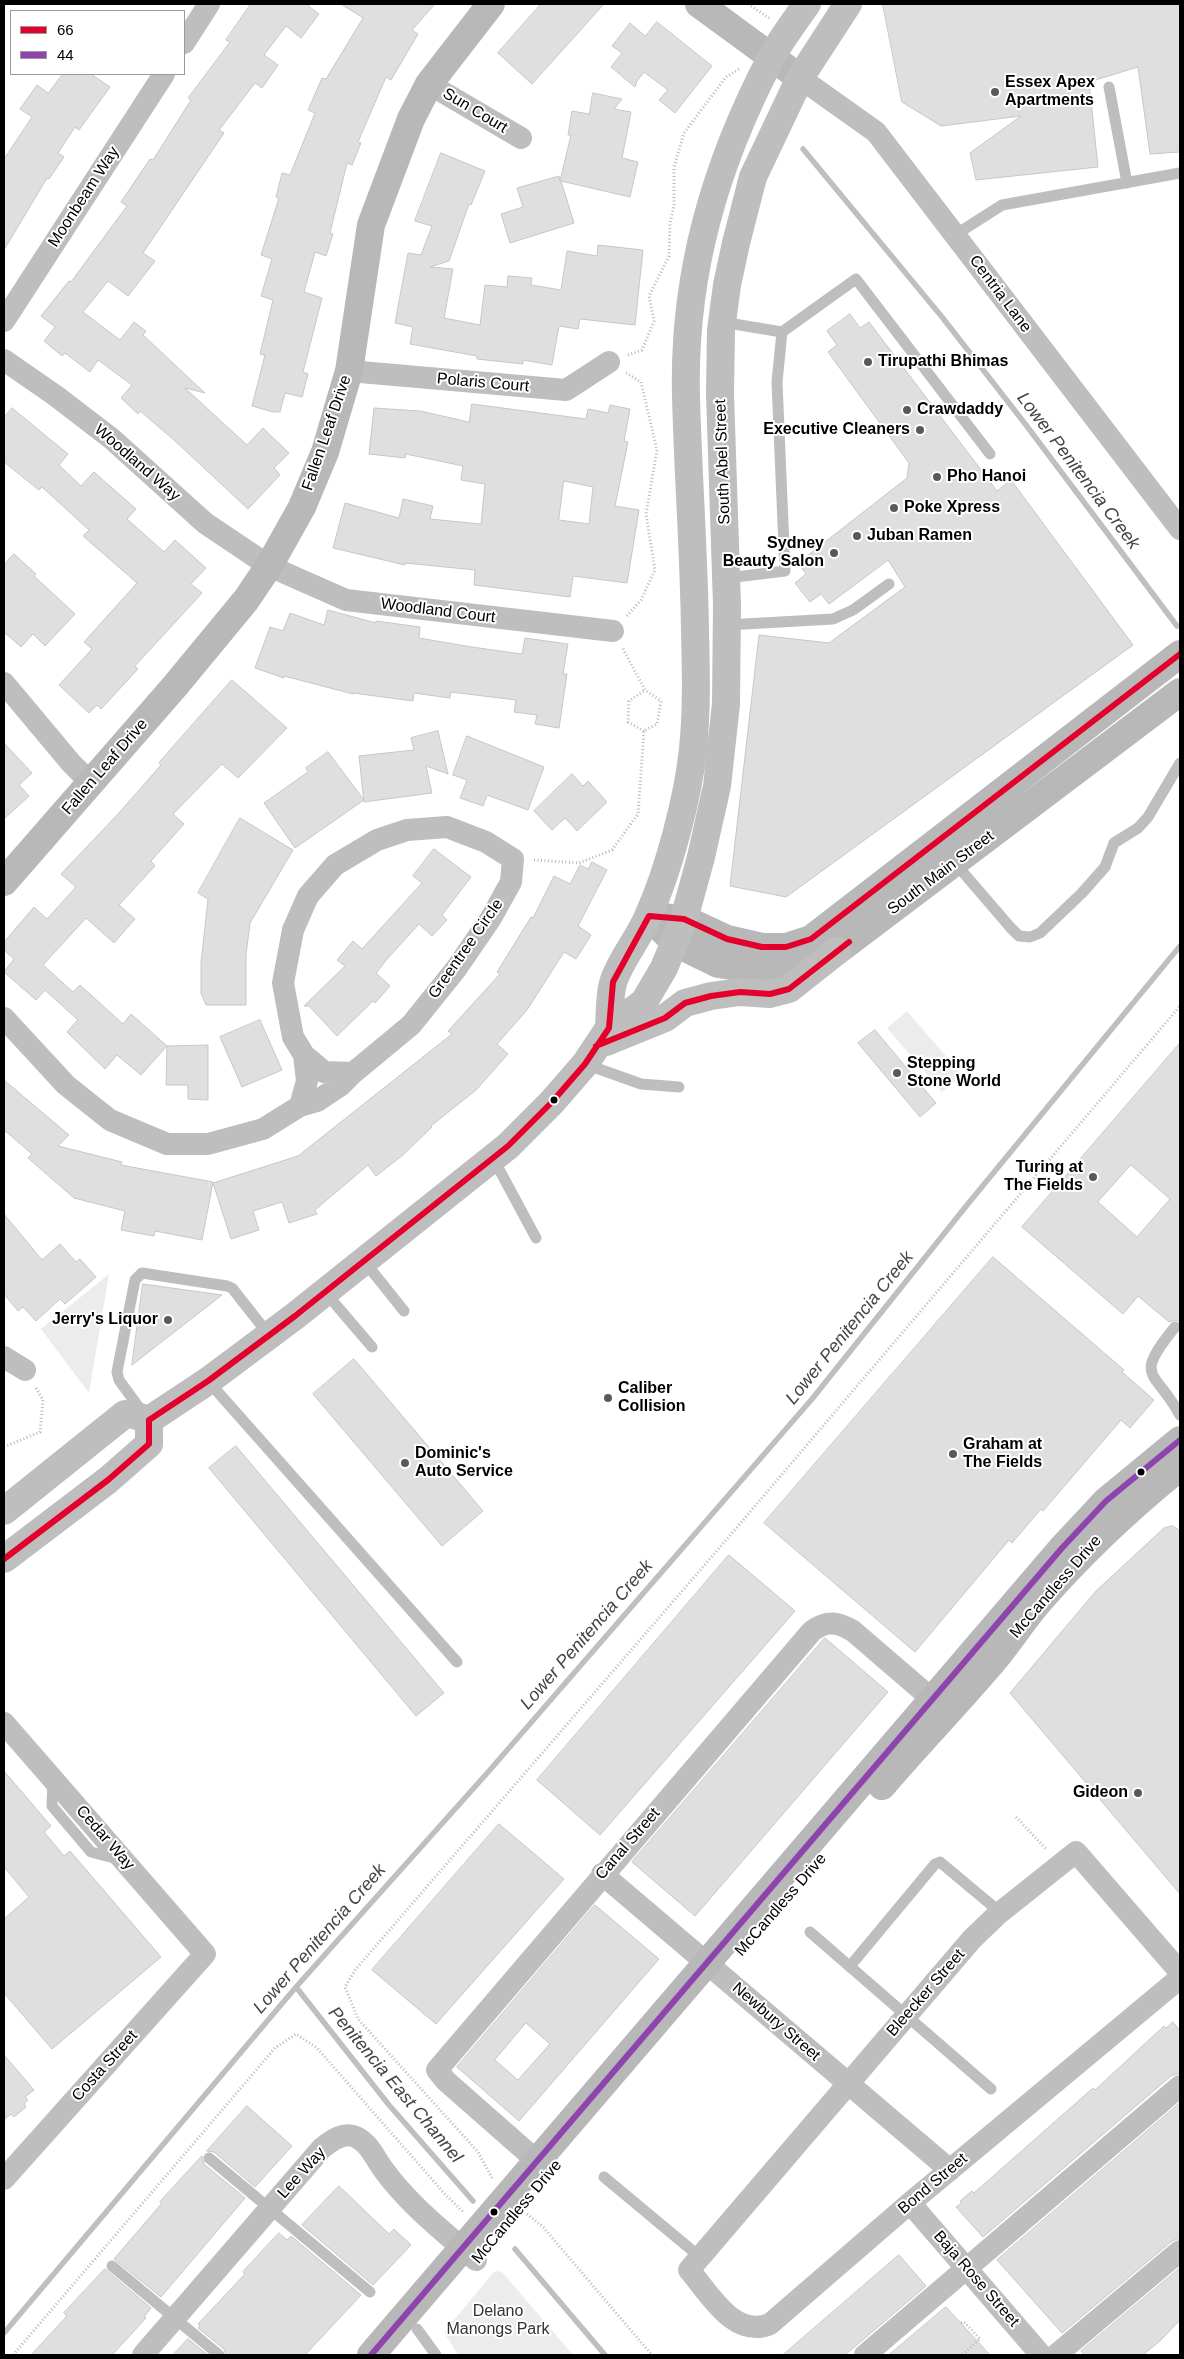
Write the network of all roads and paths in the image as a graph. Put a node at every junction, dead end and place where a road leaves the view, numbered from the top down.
1 (209, 4) edge
2 (491, 4) edge
3 (699, 4) edge
4 (748, 4) edge
5 (806, 4) edge
6 (848, 4) edge
7 (769, 18) dead end
8 (185, 41) edge
9 (772, 55) junction
10 (740, 69) dead end
11 (163, 75) edge
12 (800, 78) junction
13 (429, 84) junction
14 (1109, 87) dead end
15 (521, 138) dead end
16 (1180, 174) edge
17 (1127, 183) junction
18 (955, 235) junction
19 (688, 320) junction
20 (4, 321) edge
21 (722, 322) junction
22 (782, 332) junction
23 (4, 360) edge
24 (609, 362) junction
25 (349, 371) junction
26 (990, 454) dead end
27 (1180, 529) edge
28 (269, 566) junction
29 (727, 578) junction
30 (694, 581) junction
31 (889, 584) dead end
32 (727, 625) junction
33 (613, 631) junction
34 (1180, 654) edge
35 (4, 683) edge
36 (645, 690) junction
37 (1180, 692) edge
38 (644, 731) junction
39 (1055, 751) junction
40 (1180, 763) edge
41 (1074, 774) junction
42 (91, 782) junction
43 (513, 859) junction
44 (955, 863) junction
45 (4, 882) edge
46 (649, 916) junction
47 (679, 931) junction
48 (837, 951) junction
49 (1180, 1006) edge
50 (4, 1018) edge
51 (597, 1046) junction
52 (304, 1055) junction
53 (353, 1073) junction
54 (679, 1087) dead end
55 (300, 1106) junction
56 (493, 1158) junction
57 (536, 1238) dead end
58 (364, 1261) junction
59 (325, 1292) junction
60 (404, 1311) dead end
61 (1175, 1327) dead end
62 (269, 1335) junction
63 (372, 1347) dead end
64 (4, 1357) edge
65 (26, 1370) joint
66 (208, 1381) junction
67 (1180, 1415) edge
68 (149, 1420) junction
69 (1180, 1440) edge
70 (4, 1447) edge
71 (1180, 1467) edge
72 (4, 1511) edge
73 (4, 1559) edge
74 (457, 1662) dead end
75 (932, 1699) junction
76 (4, 1723) edge
77 (1016, 1817) dead end
78 (1046, 1849) dead end
79 (602, 1874) junction
80 (1001, 1913) junction
81 (810, 1932) dead end
82 (205, 1954) joint
83 (851, 1965) junction
84 (714, 1969) junction
85 (1180, 1972) edge
86 (1180, 1978) edge
87 (907, 2014) junction
88 (848, 2084) junction
89 (1180, 2086) edge
90 (991, 2089) dead end
91 (208, 2158) dead end
92 (537, 2160) junction
93 (950, 2170) junction
94 (604, 2177) dead end
95 (4, 2179) edge
96 (494, 2182) dead end
97 (910, 2203) junction
98 (270, 2208) junction
99 (527, 2214) dead end
100 (1180, 2251) edge
101 (469, 2254) junction
102 (695, 2264) junction
103 (112, 2266) dead end
104 (966, 2268) junction
105 (370, 2292) dead end
106 (175, 2319) junction
107 (961, 2323) dead end
108 (417, 2329) junction
109 (143, 2355) edge
110 (218, 2355) edge
111 (371, 2355) edge
112 (394, 2355) edge
113 (436, 2355) edge
114 (652, 2355) edge
115 (865, 2355) edge
116 (962, 2355) edge
117 (1041, 2355) edge
118 (1056, 2355) edge

1 - 8 street
2 - 13 main road, Fallen Leaf Drive
3 - 9 main road
4 - 7 path
5 - 9 main road, South Abel Street
6 - 12 main road, South Abel Street
9 - 12 main road
9 - 19 main road, South Abel Street
10 - 24 path
11 - 20 street, Moonbeam Way
12 - 18 street, Centria Lane
12 - 21 main road, South Abel Street
13 - 15 street, Sun Court
13 - 25 main road, Fallen Leaf Drive
14 - 17 lane
16 - 17 lane
17 - 18 lane
18 - 27 street, Centria Lane
19 - 21 main road
19 - 30 main road, South Abel Street
21 - 22 lane
21 - 29 main road, South Abel Street
22 - 26 lane
22 - 29 lane
23 - 28 street, Woodland Way
24 - 25 street, Polaris Court
24 - 33 path
25 - 28 main road, Fallen Leaf Drive
28 - 33 street, Woodland Court
28 - 42 main road, Fallen Leaf Drive
29 - 30 main road
29 - 32 main road, South Abel Street
30 - 46 main road, South Abel Street
31 - 32 lane
32 - 47 main road, South Abel Street
33 - 36 path
34 - 39 main road, South Main Street
35 - 42 street
36 - 38 path
36 - 38 path
37 - 41 main road, South Main Street
38 - 43 path
39 - 41 main road
39 - 47 main road, South Main Street
40 - 44 lane
41 - 44 main road, South Main Street
42 - 45 main road, Fallen Leaf Drive
43 - 52 street
43 - 53 street, Greentree Circle
44 - 48 main road, South Main Street
46 - 47 main road, South Main Street
46 - 51 main road
47 - 48 main road, South Main Street
47 - 51 main road
48 - 51 main road
49 - 96 path
50 - 55 street, Greentree Circle
51 - 54 lane
51 - 56 main road
52 - 53 street
52 - 55 street
53 - 55 street, Greentree Circle
56 - 57 lane
56 - 58 main road
58 - 59 main road
58 - 60 lane
59 - 62 main road
59 - 63 lane
61 - 67 lane
62 - 66 main road
62 - 68 lane
64 - 65 street
65 - 70 path
66 - 68 main road
66 - 74 lane
68 - 72 main road
68 - 73 main road
69 - 75 main road, McCandless Drive
71 - 84 main road, McCandless Drive
75 - 79 street, Canal Street
75 - 84 main road, McCandless Drive
76 - 82 street, Cedar Way
77 - 78 path
79 - 84 street, Newbury Street
79 - 92 street, Canal Street
80 - 83 lane
80 - 85 street, Bleecker Street
80 - 87 street, Bleecker Street
81 - 83 lane
82 - 95 street, Costa Street
83 - 87 lane
84 - 88 street, Newbury Street
84 - 92 main road, McCandless Drive
84 - 101 main road, McCandless Drive
86 - 93 street, Bond Street
87 - 88 street, Bleecker Street
87 - 90 lane
88 - 93 street, Newbury Street
88 - 102 street, Bleecker Street
89 - 104 street
91 - 98 lane
92 - 101 main road, McCandless Drive
93 - 97 street, Bond Street
94 - 102 lane
97 - 102 street, Bond Street
97 - 104 street, Baja Rose Street
98 - 101 street, Lee Way
98 - 105 lane
98 - 106 street, Lee Way
99 - 114 path
100 - 118 street
101 - 108 main road, McCandless Drive
101 - 111 main road, McCandless Drive
103 - 106 lane
104 - 115 street
104 - 117 street, Baja Rose Street
106 - 109 street, Lee Way
106 - 110 lane
107 - 116 path
108 - 112 main road, McCandless Drive
108 - 113 lane

